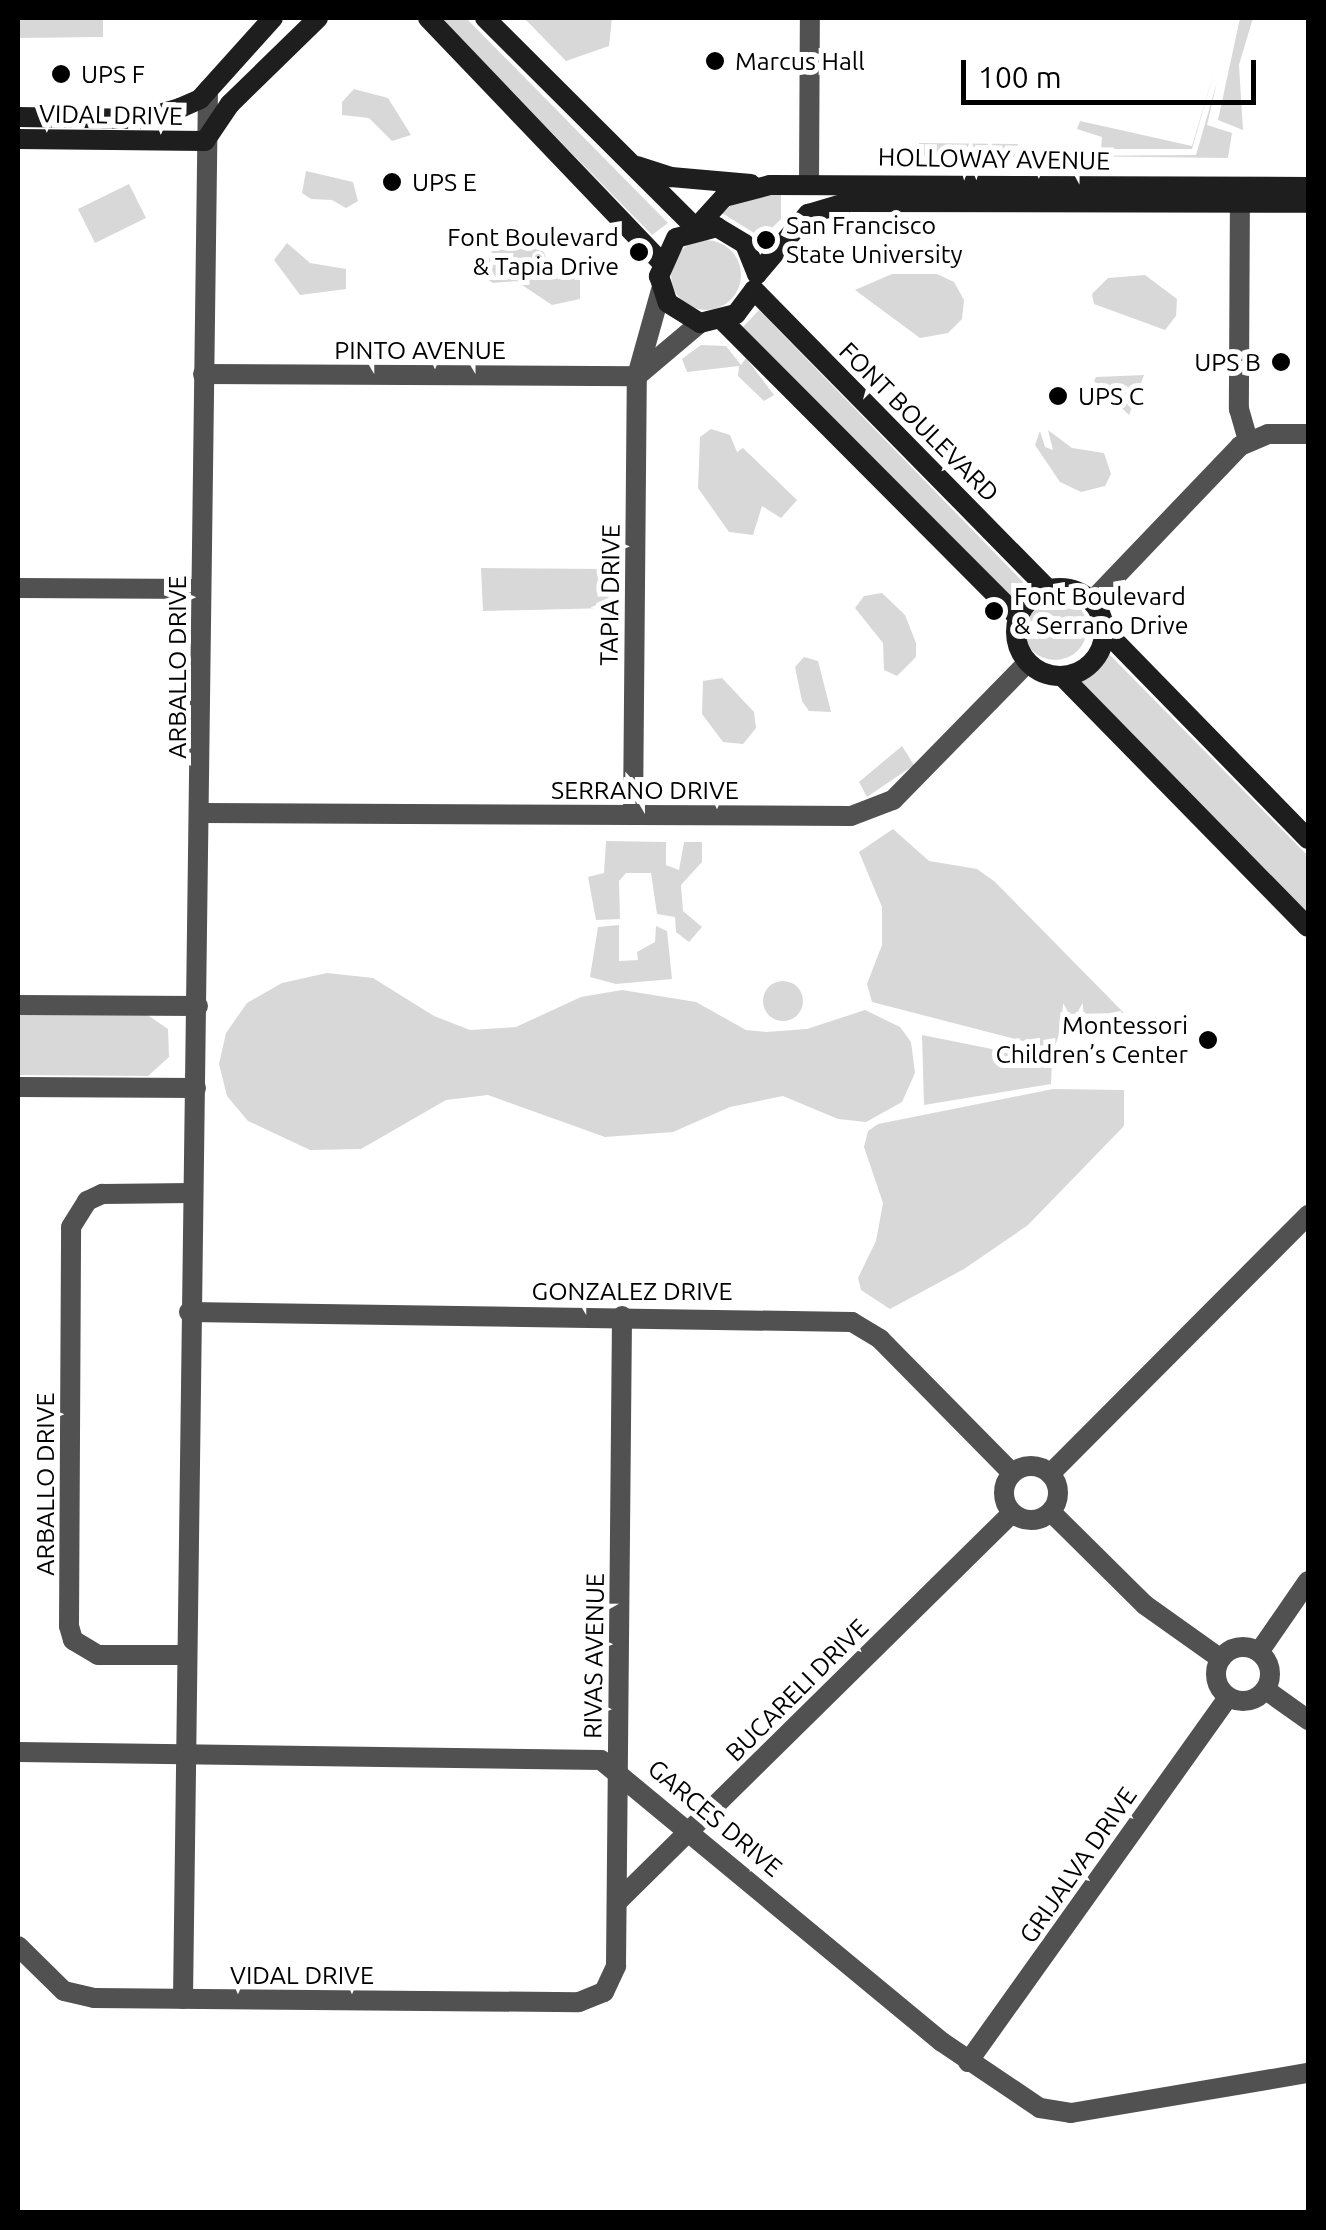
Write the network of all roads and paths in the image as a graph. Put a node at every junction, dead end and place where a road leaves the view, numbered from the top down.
1 (272, 18) edge
2 (318, 18) edge
3 (428, 18) edge
4 (485, 18) edge
5 (810, 18) edge
6 (208, 90) junction
7 (18, 118) edge
8 (18, 139) edge
9 (205, 141) junction
10 (626, 160) junction
11 (809, 183) junction
12 (770, 185) junction
13 (1308, 187) edge
14 (1240, 195) junction
15 (1308, 203) edge
16 (696, 228) junction
17 (661, 262) junction
18 (755, 282) junction
19 (662, 290) junction
20 (723, 321) junction
21 (700, 323) junction
22 (203, 374) junction
23 (637, 376) junction
24 (1308, 434) edge
25 (1248, 441) junction
26 (18, 588) edge
27 (202, 589) junction
28 (1048, 589) junction
29 (1092, 601) junction
30 (1018, 617) junction
31 (1104, 632) junction
32 (1027, 663) junction
33 (1062, 676) junction
34 (202, 813) junction
35 (633, 816) junction
36 (1308, 839) edge
37 (1308, 927) edge
38 (18, 1005) edge
39 (198, 1006) junction
40 (18, 1087) edge
41 (196, 1088) junction
42 (192, 1193) junction
43 (1308, 1215) edge
44 (189, 1312) junction
45 (622, 1316) junction
46 (1012, 1474) junction
47 (1050, 1474) junction
48 (1051, 1512) junction
49 (1012, 1513) junction
50 (1308, 1581) edge
51 (1259, 1652) junction
52 (186, 1656) junction
53 (1220, 1659) junction
54 (1266, 1690) junction
55 (1228, 1697) junction
56 (1308, 1720) edge
57 (18, 1752) edge
58 (186, 1753) junction
59 (618, 1769) junction
60 (691, 1829) junction
61 (617, 1902) junction
62 (18, 1946) edge
63 (604, 1992) joint
64 (183, 1999) junction
65 (968, 2062) junction
66 (1308, 2073) edge

1 - 6 street
2 - 9 street
3 - 17 street
4 - 10 street
5 - 11 street
6 - 7 street, VIDAL DRIVE
6 - 9 street, ARBALLO DRIVE
8 - 9 street, VIDAL DRIVE
9 - 22 street, ARBALLO DRIVE
10 - 12 street
10 - 16 street
11 - 12 street, HOLLOWAY AVENUE
11 - 14 street, HOLLOWAY AVENUE
12 - 16 street, HOLLOWAY AVENUE
13 - 14 street, HOLLOWAY AVENUE
14 - 15 street, HOLLOWAY AVENUE
14 - 18 street, HOLLOWAY AVENUE
14 - 25 street
16 - 17 street
16 - 18 street
17 - 19 street
18 - 20 street
18 - 28 street, FONT BOULEVARD
19 - 21 street
19 - 23 street, TAPIA DRIVE
20 - 21 street
20 - 30 street
21 - 23 street
22 - 23 street, PINTO AVENUE
22 - 27 street, ARBALLO DRIVE
23 - 35 street, TAPIA DRIVE
24 - 25 street
25 - 29 street
26 - 27 street
27 - 34 street, ARBALLO DRIVE
28 - 29 street
28 - 30 street
29 - 31 street
30 - 32 street
31 - 33 street
31 - 36 street
32 - 33 street
32 - 35 street, SERRANO DRIVE
33 - 37 street
34 - 35 street, SERRANO DRIVE
34 - 39 street, ARBALLO DRIVE
38 - 39 street
39 - 41 street, ARBALLO DRIVE
40 - 41 street
41 - 42 street, ARBALLO DRIVE
42 - 44 street, ARBALLO DRIVE
42 - 52 street, ARBALLO DRIVE
43 - 47 street
44 - 45 street, GONZALEZ DRIVE
44 - 52 street, ARBALLO DRIVE
45 - 46 street, GONZALEZ DRIVE
45 - 59 street, RIVAS AVENUE
46 - 47 street
46 - 49 street
47 - 48 street
48 - 49 street
48 - 53 street
49 - 60 street, BUCARELI DRIVE
50 - 51 street
51 - 53 street
51 - 54 street
52 - 58 street, ARBALLO DRIVE
53 - 55 street
54 - 55 street
54 - 56 street
55 - 65 street, GRIJALVA DRIVE
57 - 58 street, GARCES DRIVE
58 - 59 street, GARCES DRIVE
58 - 64 street, ARBALLO DRIVE
59 - 60 street, GARCES DRIVE
59 - 61 street, RIVAS AVENUE
60 - 61 street, BUCARELI DRIVE
60 - 65 street, GARCES DRIVE
61 - 63 street, RIVAS AVENUE
62 - 64 street, VIDAL DRIVE
63 - 64 street, VIDAL DRIVE
65 - 66 street, GARCES DRIVE

